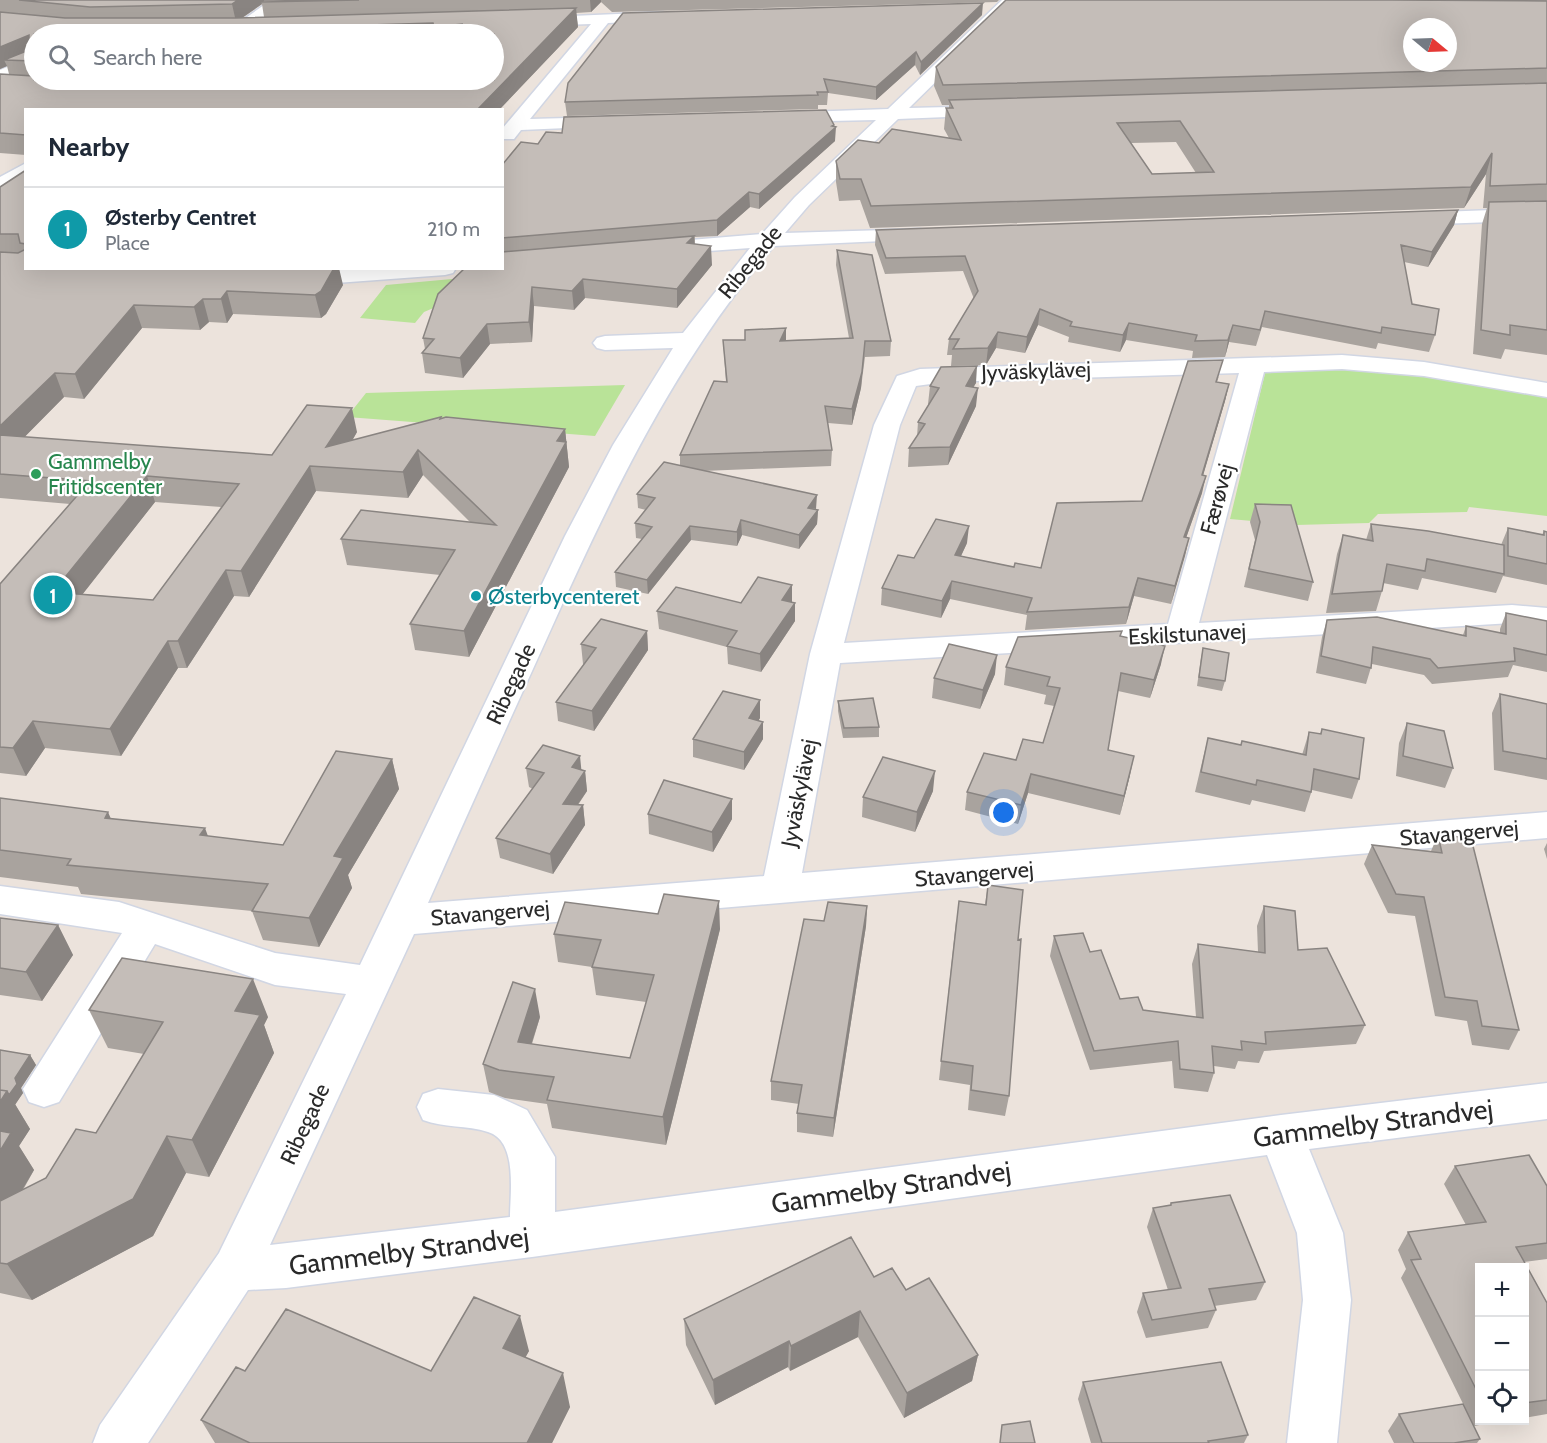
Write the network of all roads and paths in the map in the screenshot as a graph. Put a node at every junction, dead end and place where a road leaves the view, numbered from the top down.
1 (281, 0) edge
2 (1003, 7) edge
3 (674, 17) edge
4 (603, 19) junction
5 (520, 21) edge
6 (242, 24) edge
7 (24, 65) edge
8 (0, 76) edge
9 (0, 86) edge
10 (20, 87) edge
11 (1008, 111) edge
12 (892, 114) junction
13 (765, 118) edge
14 (622, 122) edge
15 (507, 132) edge
16 (24, 170) edge
17 (0, 186) edge
18 (1547, 214) edge
19 (1397, 219) edge
20 (946, 234) edge
21 (765, 240) junction
22 (634, 250) edge
23 (409, 270) edge
24 (391, 271) edge
25 (279, 274) edge
26 (690, 340) junction
27 (605, 343) dead end
28 (1254, 363) junction
29 (1547, 390) edge
30 (1547, 617) edge
31 (1181, 634) junction
32 (826, 654) junction
33 (1547, 825) edge
34 (780, 890) junction
35 (0, 900) edge
36 (401, 920) junction
37 (146, 927) junction
38 (372, 982) junction
39 (44, 1089) dead end
40 (1547, 1101) edge
41 (438, 1107) dead end
42 (1281, 1134) junction
43 (532, 1236) junction
44 (234, 1269) junction
45 (118, 1443) edge
46 (1312, 1443) edge

1 - 6 street
2 - 12 street, Ribegade
3 - 4 street
4 - 5 street
4 - 15 street
7 - 8 street
9 - 10 street
11 - 12 street
12 - 13 street
12 - 21 street, Ribegade
14 - 15 street
16 - 17 street
18 - 19 street
20 - 21 street
21 - 22 street
21 - 26 street, Ribegade
23 - 24 street
24 - 25 street
26 - 27 street
26 - 36 street, Ribegade
28 - 29 street, Jyväskylävej
28 - 31 street, Færøvej
28 - 32 street, Jyväskylävej
30 - 31 street, Eskilstunavej
31 - 32 street, Eskilstunavej
32 - 34 street, Jyväskylävej
33 - 34 street, Stavangervej
34 - 36 street, Stavangervej
35 - 37 street
36 - 38 street, Ribegade
37 - 38 street
37 - 39 street
38 - 44 street, Ribegade
40 - 42 street, Gammelby Strandvej
41 - 43 street
42 - 43 street, Gammelby Strandvej
42 - 46 street
43 - 44 street, Gammelby Strandvej
44 - 45 street, Ribegade

